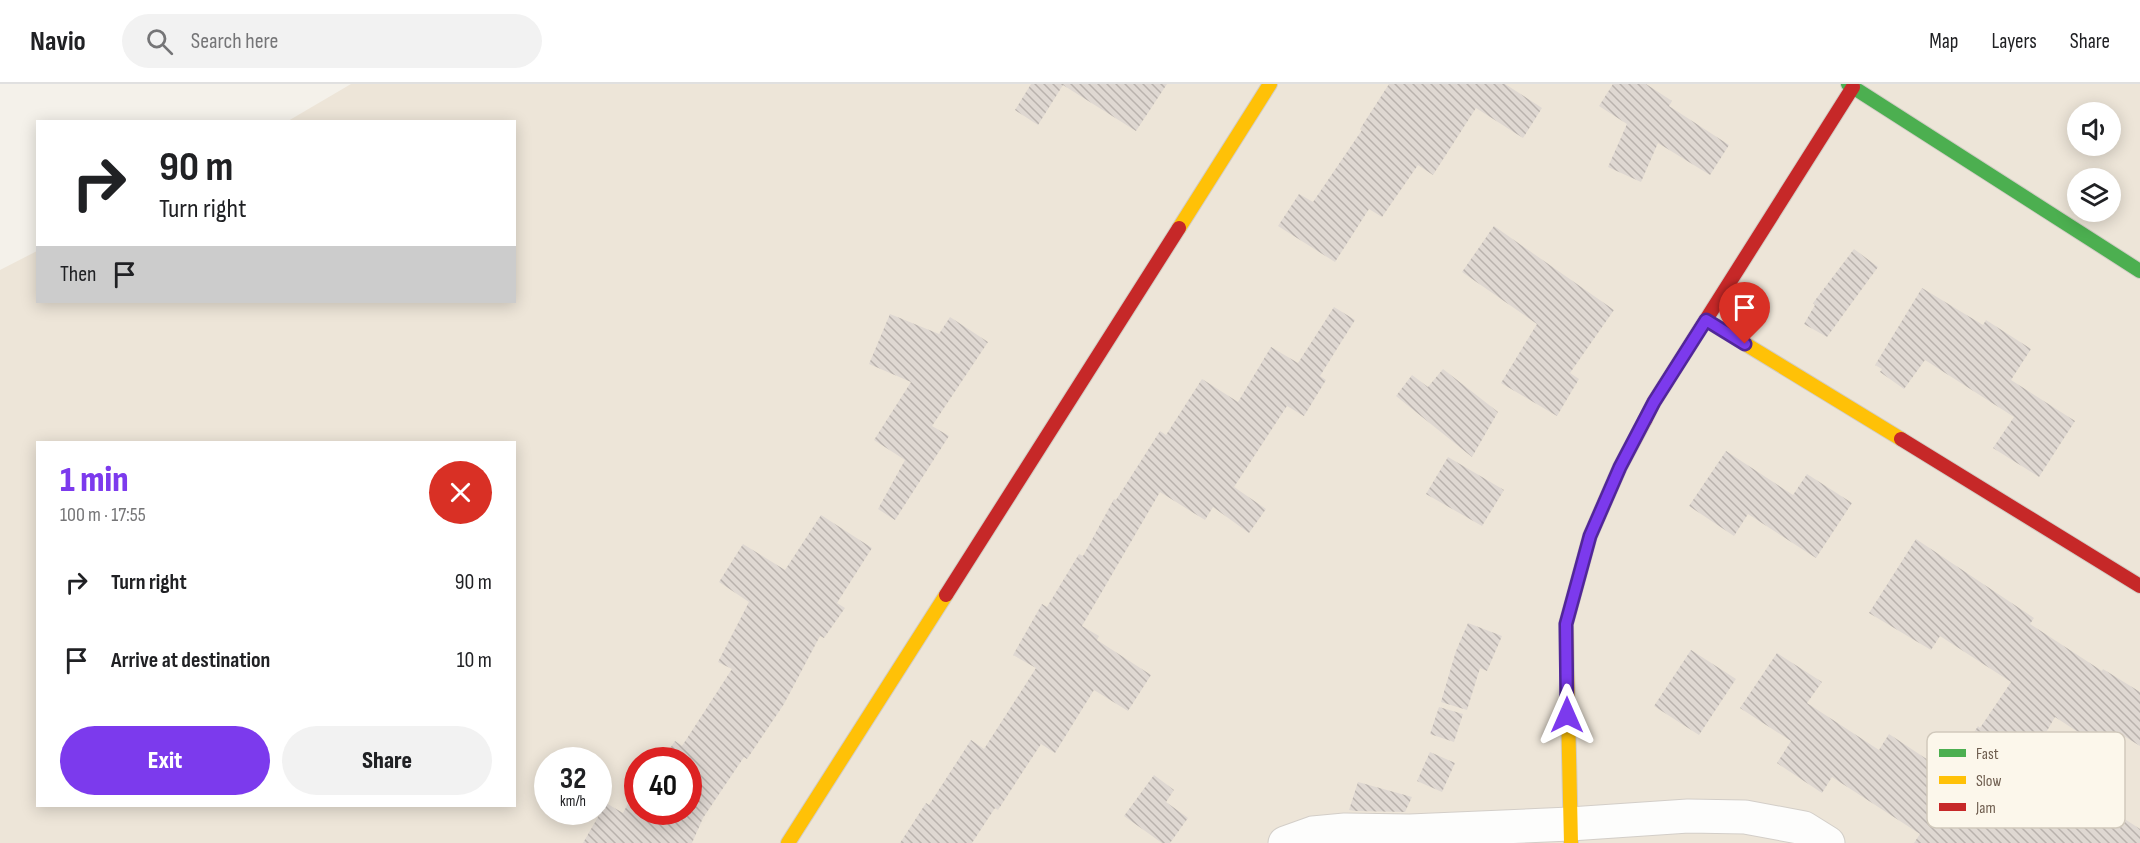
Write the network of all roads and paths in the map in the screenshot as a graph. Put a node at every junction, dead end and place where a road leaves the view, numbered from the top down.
1 (1270, 84) edge
2 (1850, 86) edge
3 (2140, 272) edge
4 (1706, 320) junction
5 (2140, 586) edge
6 (1570, 834) edge
7 (788, 843) edge
8 (1285, 843) edge
9 (1828, 843) edge

1 - 7 street
2 - 3 street
2 - 4 street
4 - 5 street
4 - 6 street
6 - 8 street
6 - 9 street

